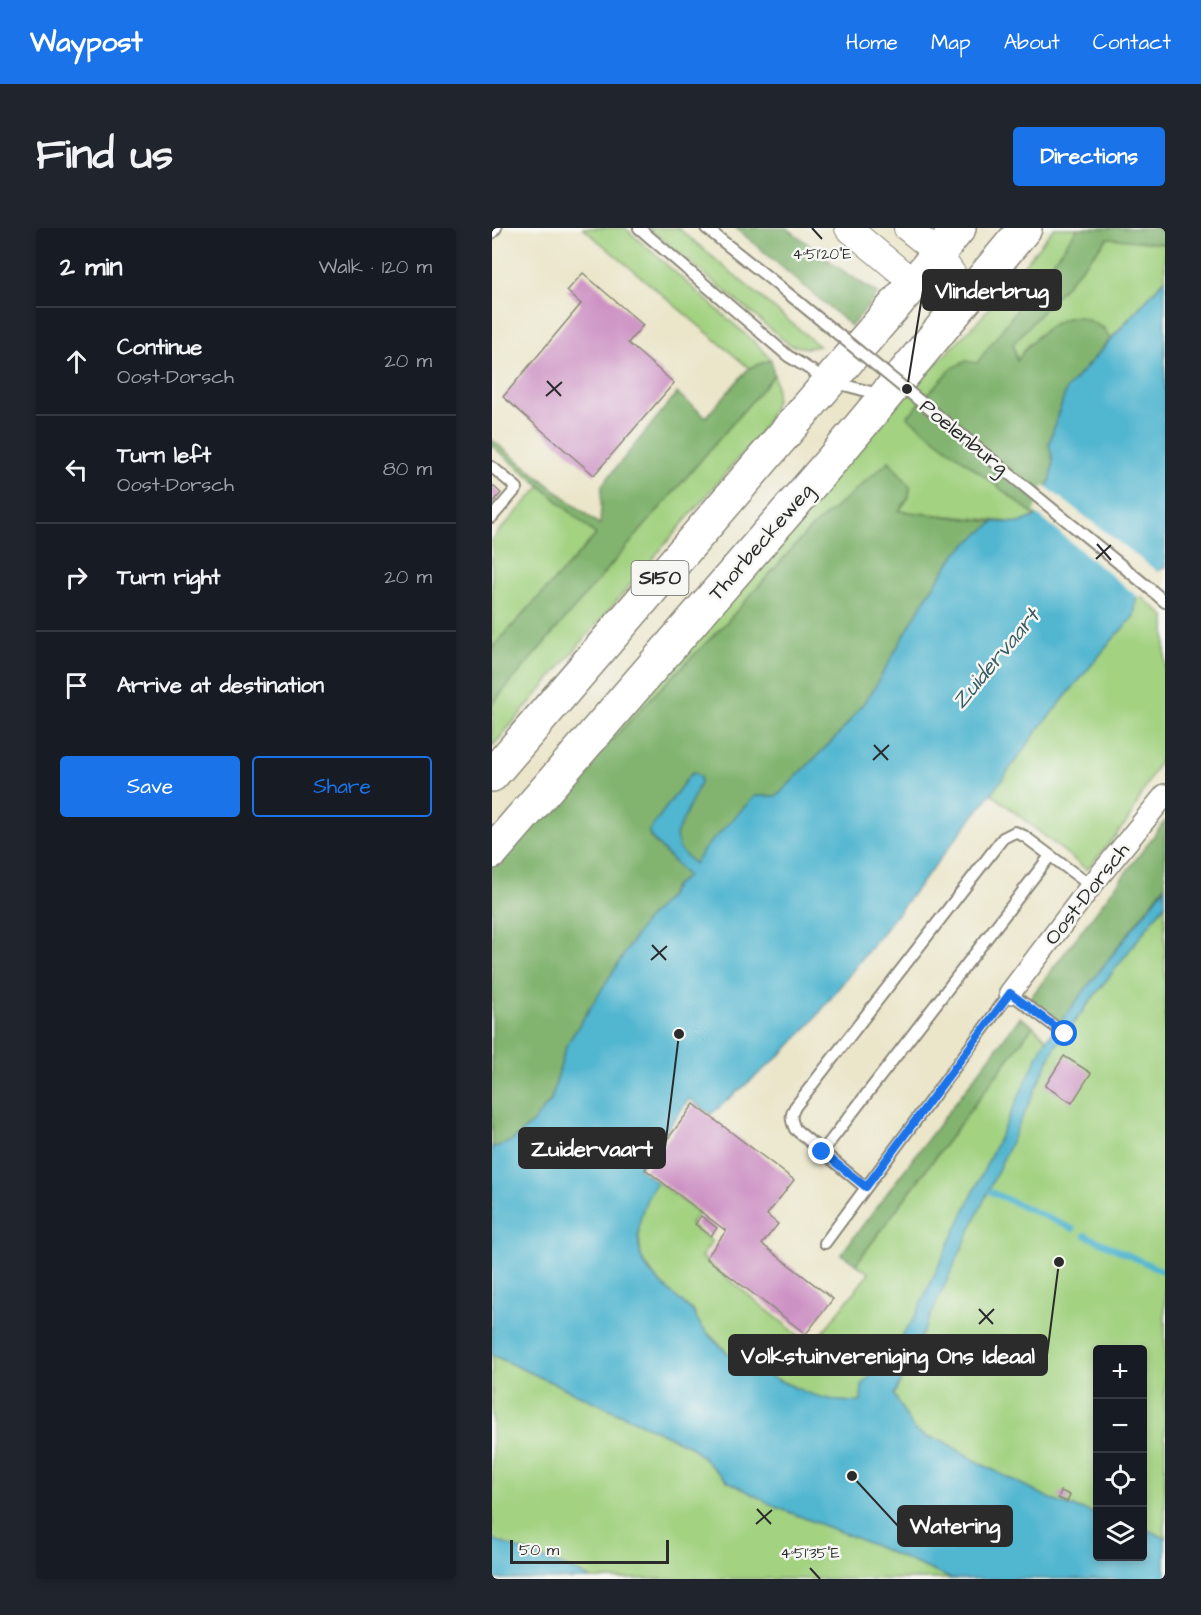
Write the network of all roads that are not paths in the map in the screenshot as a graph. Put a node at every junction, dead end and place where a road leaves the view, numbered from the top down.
1 (496, 228) edge
2 (639, 228) edge
3 (706, 228) edge
4 (848, 228) edge
5 (907, 228) edge
6 (959, 228) edge
7 (1025, 228) edge
8 (492, 233) edge
9 (938, 253) junction
10 (914, 283) junction
11 (969, 298) junction
12 (829, 381) junction
13 (886, 396) junction
14 (492, 467) edge
15 (492, 517) edge
16 (1165, 602) edge
17 (492, 775) edge
18 (1165, 795) edge
19 (492, 852) edge
20 (1050, 856) junction
21 (1091, 886) junction
22 (1010, 993) junction
23 (1061, 1031) dead end
24 (822, 1152) junction
25 (866, 1187) junction
26 (825, 1242) dead end

1 - 8 lane
2 - 12 lane
3 - 16 lane, Poelenburg, bridge
4 - 10 street
5 - 9 street
6 - 9 main road, S150
7 - 11 main road, Thorbeckeweg / S150
9 - 10 main road, S150
9 - 11 street
10 - 11 street
10 - 12 main road, S150
11 - 13 main road, Thorbeckeweg / S150
12 - 13 lane
12 - 17 main road, S150
13 - 19 main road, Thorbeckeweg / S150
14 - 15 lane
18 - 21 street, Oost-Dorsch
20 - 21 lane
20 - 24 lane
20 - 24 lane
21 - 22 street, Oost-Dorsch
22 - 23 lane
22 - 25 lane, Oost-Dorsch
24 - 25 lane
25 - 26 lane, Oost-Dorsch

